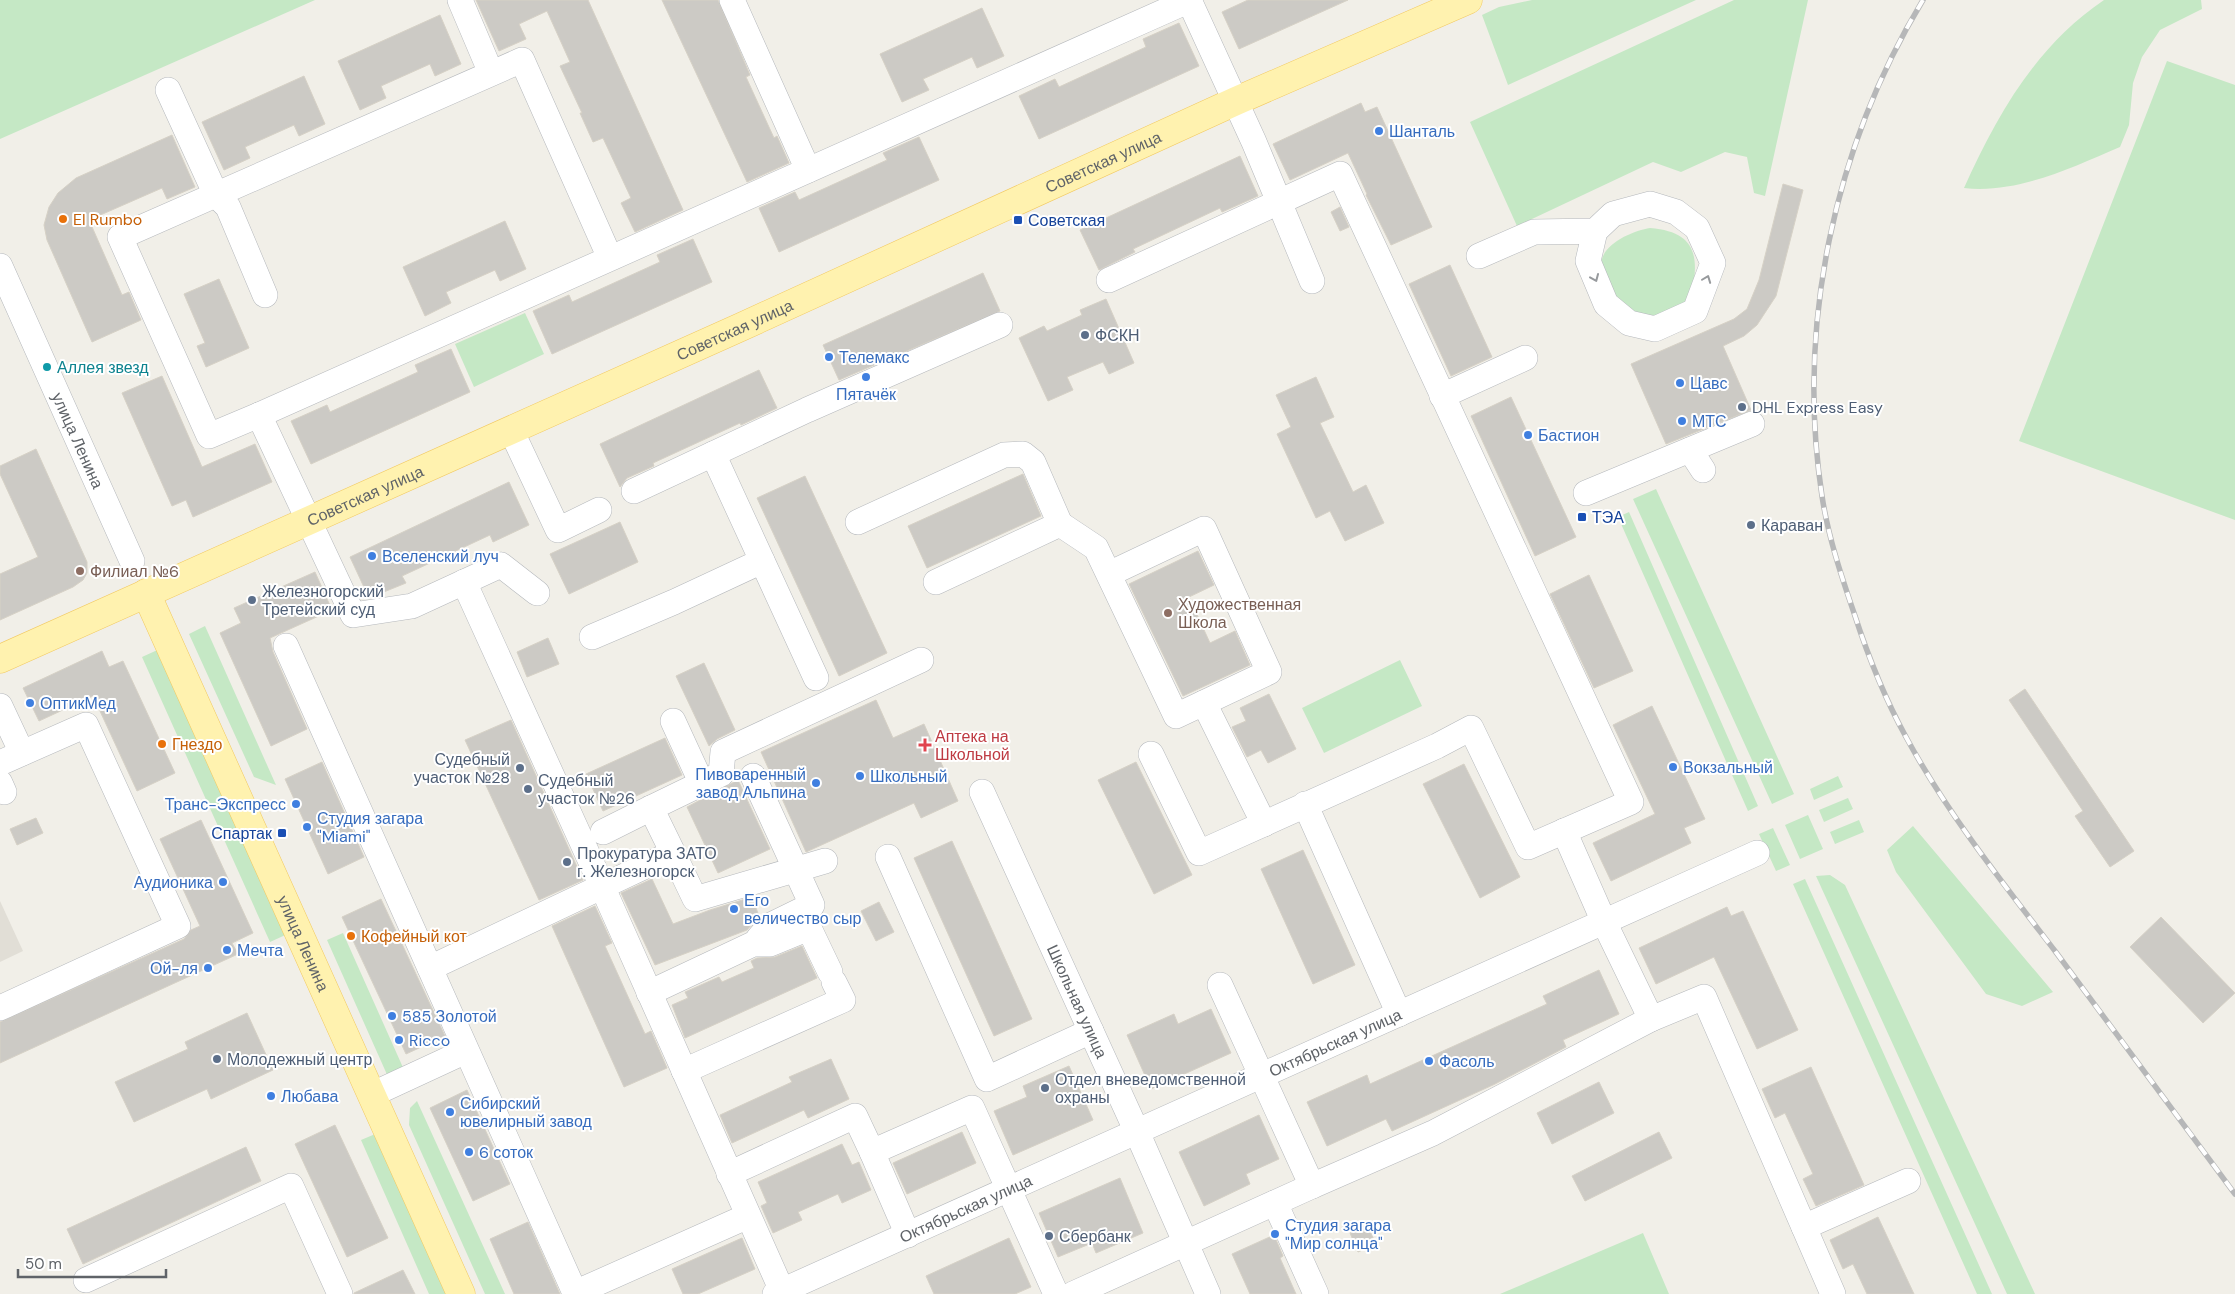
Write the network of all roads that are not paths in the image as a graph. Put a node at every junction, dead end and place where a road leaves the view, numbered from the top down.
1 (460, 0) edge
2 (732, 0) edge
3 (1189, 0) edge
4 (1468, 0) edge
5 (1155, 6) edge
6 (491, 73) junction
7 (168, 90) dead end
8 (1236, 101) junction
9 (808, 170) junction
10 (216, 195) junction
11 (1280, 201) junction
12 (1595, 232) junction
13 (1479, 256) dead end
14 (610, 258) junction
15 (0, 266) edge
16 (1109, 280) dead end
17 (1312, 282) dead end
18 (265, 295) dead end
19 (1000, 325) dead end
20 (1525, 358) dead end
21 (1442, 396) junction
22 (259, 415) junction
23 (1752, 424) dead end
24 (511, 430) junction
25 (713, 454) junction
26 (634, 491) dead end
27 (1586, 493) dead end
28 (599, 510) dead end
29 (309, 521) junction
30 (858, 522) dead end
31 (1060, 524) junction
32 (762, 560) junction
33 (132, 561) dead end
34 (1109, 574) junction
35 (464, 582) junction
36 (936, 582) dead end
37 (146, 593) junction
38 (537, 593) dead end
39 (592, 637) dead end
40 (286, 646) dead end
41 (0, 659) edge
42 (921, 660) dead end
43 (816, 678) dead end
44 (1204, 703) junction
45 (0, 706) edge
46 (673, 721) dead end
47 (1151, 754) dead end
48 (11, 758) edge
49 (753, 776) dead end
50 (702, 784) junction
51 (982, 792) dead end
52 (1306, 804) junction
53 (651, 808) junction
54 (1264, 824) junction
55 (1564, 831) junction
56 (603, 832) dead end
57 (1757, 852) dead end
58 (673, 853) junction
59 (888, 858) dead end
60 (825, 861) dead end
61 (796, 870) junction
62 (602, 886) junction
63 (1604, 922) junction
64 (753, 944) junction
65 (430, 968) junction
66 (1220, 985) dead end
67 (649, 993) junction
68 (0, 1008) edge
69 (1399, 1014) junction
70 (1650, 1019) junction
71 (1091, 1032) junction
72 (466, 1051) junction
73 (684, 1071) junction
74 (1261, 1076) junction
75 (987, 1079) junction
76 (371, 1095) junction
77 (972, 1108) junction
78 (1137, 1132) junction
79 (872, 1152) junction
80 (729, 1174) junction
81 (1908, 1181) dead end
82 (1312, 1186) junction
83 (1009, 1190) junction
84 (1275, 1203) junction
85 (748, 1216) junction
86 (1804, 1227) junction
87 (908, 1235) junction
88 (1186, 1243) junction
89 (86, 1280) dead end
90 (1100, 1288) edge
91 (778, 1293) edge
92 (340, 1294) edge
93 (461, 1294) edge
94 (1056, 1294) edge
95 (1073, 1294) edge
96 (1208, 1294) edge
97 (1316, 1294) edge
98 (1833, 1294) edge

1 - 6 street
2 - 9 street
3 - 5 street
3 - 8 street
4 - 8 main road, Советская улица
5 - 9 street
6 - 10 street
6 - 14 street
7 - 10 street
8 - 11 street
8 - 24 main road, Советская улица
9 - 14 street
10 - 18 street
10 - 22 street
11 - 16 street
11 - 17 street
11 - 21 street
12 -> 12 street
12 - 13 street
14 - 22 street
15 - 33 street, улица Ленина
19 - 25 street
20 - 21 street
21 - 55 street
22 - 29 street
23 - 27 street
24 - 28 street
24 - 29 main road, Советская улица
25 - 26 street
25 - 32 street
29 - 35 street
29 - 37 main road, Советская улица
30 - 31 street
31 - 34 street
31 - 36 street
32 - 39 street
32 - 43 street
34 - 44 street
34 - 44 street
35 - 38 street
35 - 62 street
37 - 41 main road, Советская улица
37 - 76 main road, улица Ленина
40 - 65 street
42 - 50 street
44 - 54 street
45 - 48 street
46 - 50 street
47 - 54 street
48 - 68 street
49 - 61 street
50 - 53 street
51 - 71 street, Школьная улица
52 - 54 street
52 - 55 street
52 - 69 street
53 - 56 street
53 - 58 street
55 - 63 street
57 - 63 street, Октябрьская улица
58 - 61 street
58 - 62 street
59 - 75 street
60 - 61 street
61 - 64 street
62 - 65 street
62 - 67 street
63 - 69 street, Октябрьская улица
63 - 70 street
64 - 67 street
64 - 73 street
65 - 72 street
66 - 74 street
67 - 73 street
69 - 74 street, Октябрьская улица
70 - 82 street
70 - 86 street
71 - 75 street
71 - 78 street, Школьная улица
72 - 76 street
72 - 85 street
73 - 80 street
74 - 78 street, Октябрьская улица
74 - 82 street
75 - 77 street
76 - 93 main road, улица Ленина
77 - 79 street
77 - 83 street
78 - 83 street, Октябрьская улица
78 - 88 street, Школьная улица
79 - 80 street
79 - 87 street
80 - 85 street
81 - 86 street
82 - 84 street
83 - 87 street, Октябрьская улица
83 - 94 street
84 - 88 street
84 - 97 street
85 - 91 street
86 - 98 street
87 - 91 street, Октябрьская улица
88 - 90 street
88 - 96 street, Школьная улица
89 - 92 street
90 - 95 street

